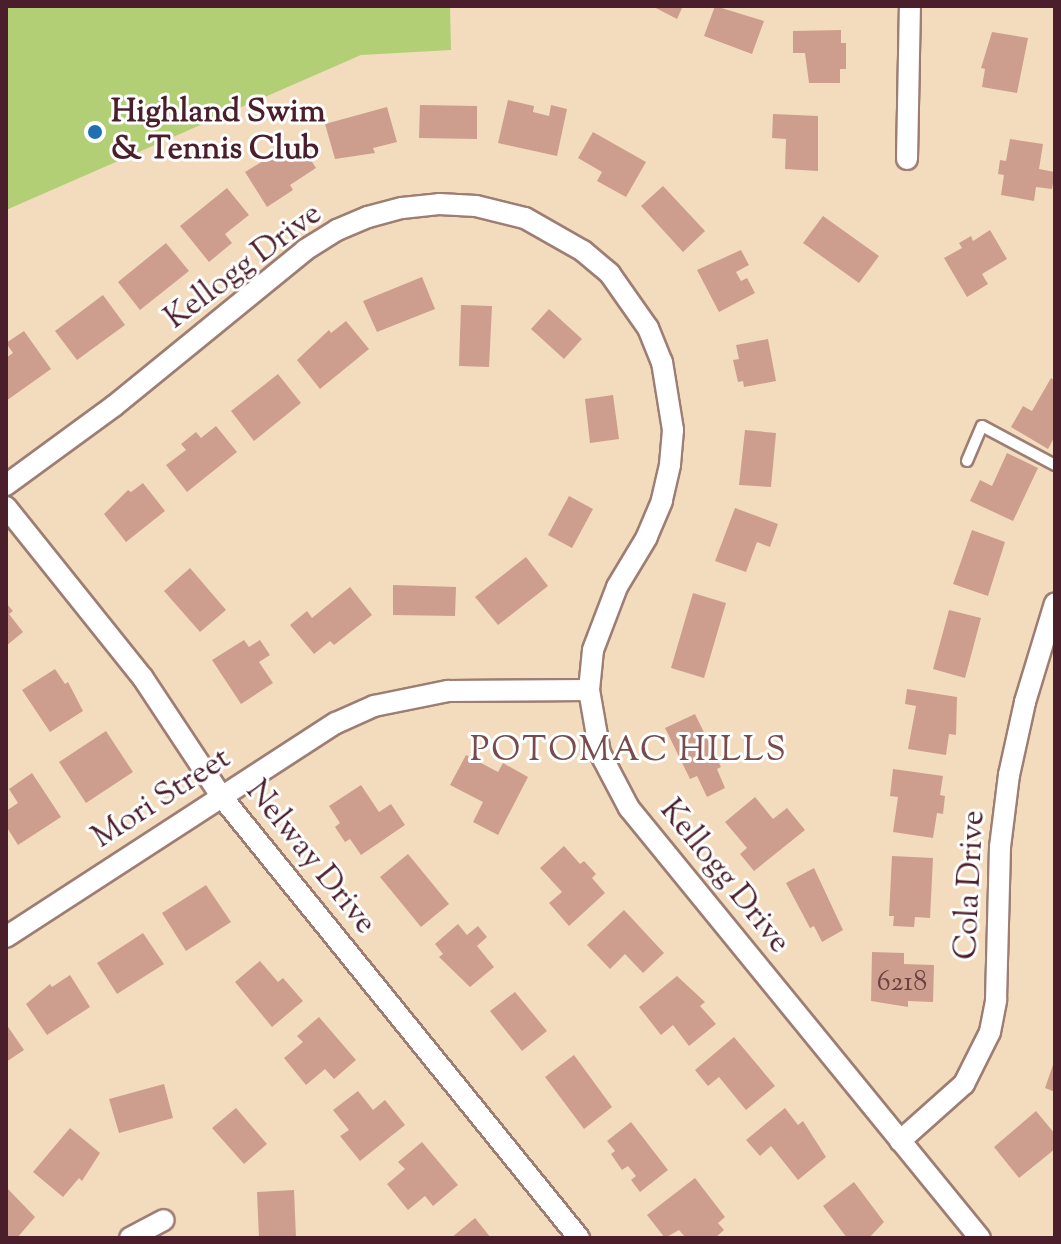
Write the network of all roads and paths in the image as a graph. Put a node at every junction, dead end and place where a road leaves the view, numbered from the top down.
1 (910, 6) edge
2 (907, 159) dead end
3 (967, 461) dead end
4 (1055, 465) edge
5 (6, 485) edge
6 (6, 507) edge
7 (1055, 603) edge
8 (589, 690) junction
9 (221, 796) junction
10 (6, 937) edge
11 (900, 1141) junction
12 (164, 1220) dead end
13 (130, 1238) edge
14 (579, 1238) edge
15 (980, 1238) edge

1 - 2 street
3 - 4 lane
5 - 8 street, Kellogg Drive
6 - 9 street, Nelway Drive
7 - 11 street, Cola Drive
8 - 9 street, Mori Street
8 - 11 street, Kellogg Drive
9 - 10 street, Mori Street
9 - 14 street, Nelway Drive
11 - 15 street, Kellogg Drive
12 - 13 street

